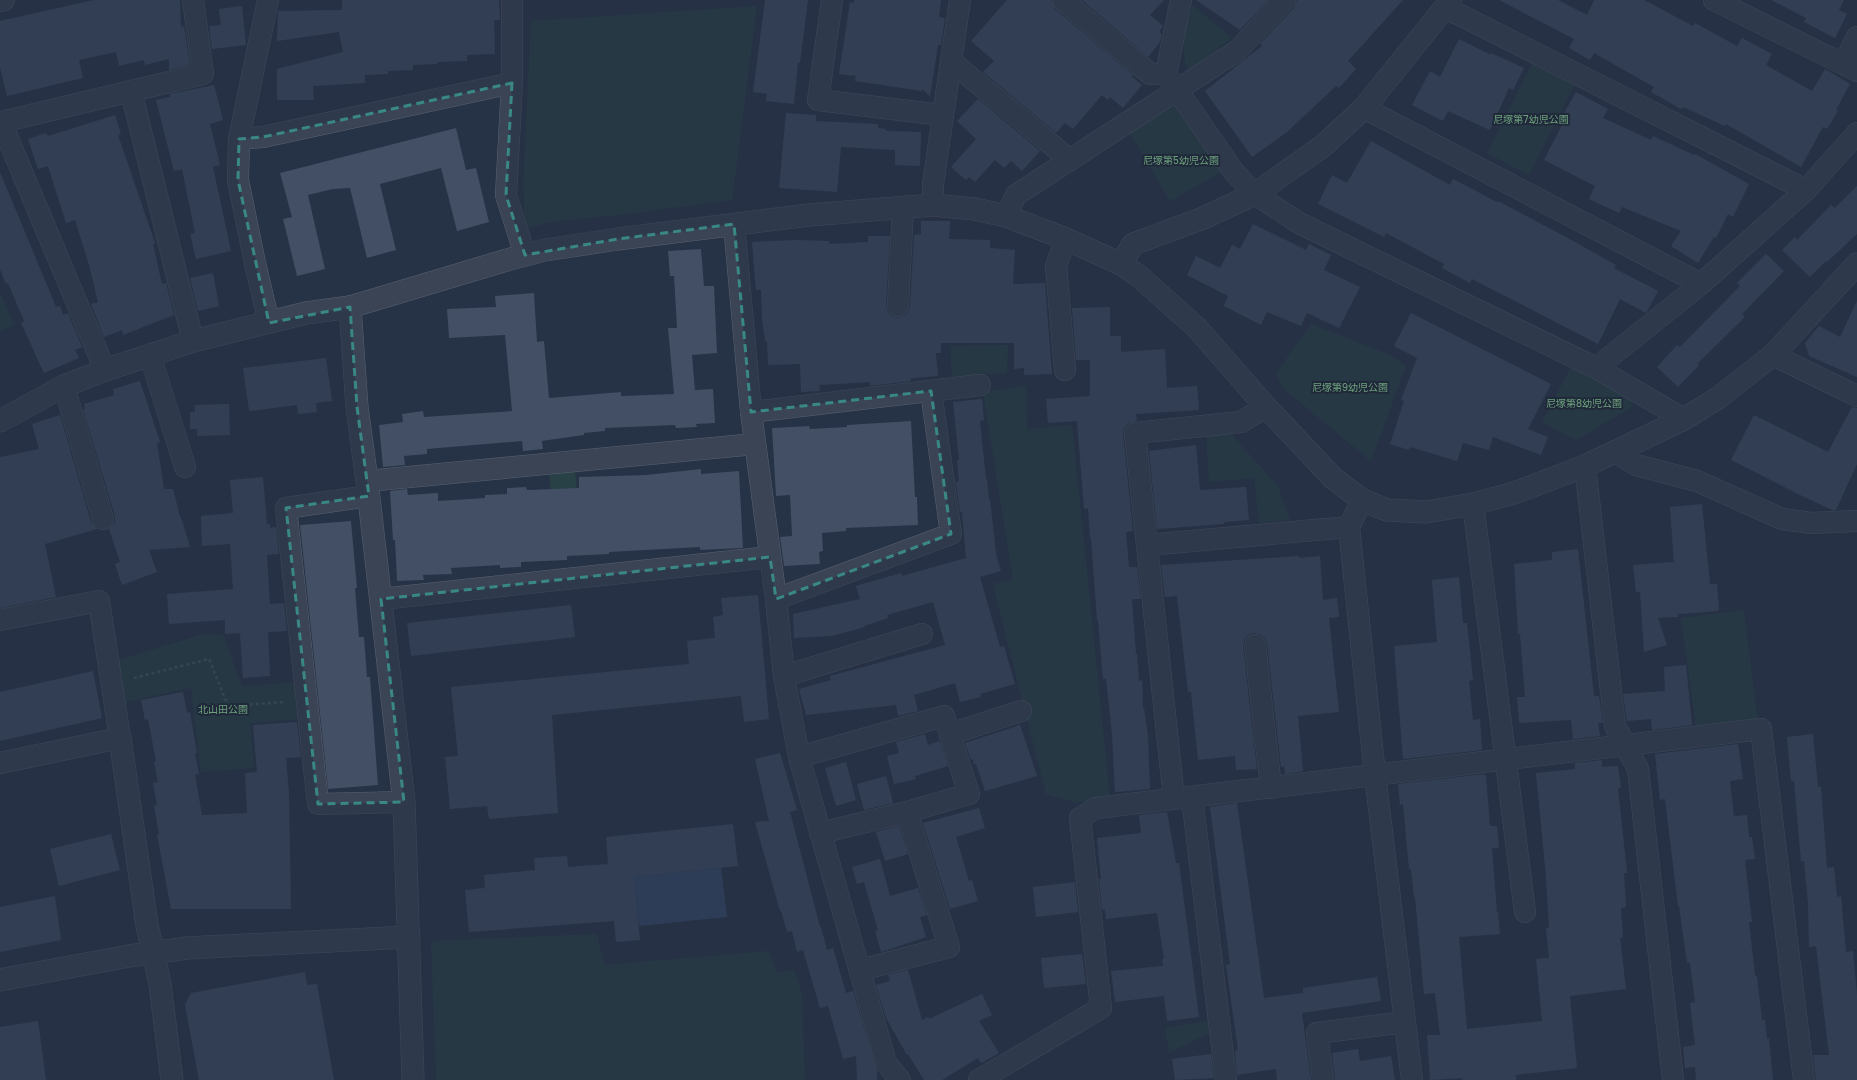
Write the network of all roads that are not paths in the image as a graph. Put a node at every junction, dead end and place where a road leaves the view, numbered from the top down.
1 (4, 0) edge
2 (193, 0) edge
3 (268, 0) edge
4 (512, 0) edge
5 (832, 0) edge
6 (960, 0) edge
7 (1063, 0) edge
8 (1181, 0) edge
9 (1285, 0) edge
10 (1714, 0) edge
11 (0, 1) edge
12 (1448, 5) edge
13 (1741, 6) edge
14 (1857, 37) edge
15 (952, 62) junction
16 (1851, 67) edge
17 (1172, 82) junction
18 (512, 83) junction
19 (131, 91) junction
20 (1364, 108) junction
21 (942, 115) junction
22 (1, 122) edge
23 (1857, 133) edge
24 (239, 139) junction
25 (1070, 160) junction
26 (1806, 190) junction
27 (1255, 194) junction
28 (933, 206) junction
29 (903, 207) junction
30 (1006, 216) junction
31 (734, 224) junction
32 (1066, 239) junction
33 (525, 255) junction
34 (1121, 264) junction
35 (1857, 264) edge
36 (1701, 284) junction
37 (898, 306) dead end
38 (350, 307) junction
39 (269, 323) junction
40 (193, 342) junction
41 (150, 355) junction
42 (1773, 355) junction
43 (1596, 368) junction
44 (105, 370) junction
45 (1065, 370) dead end
46 (980, 385) dead end
47 (64, 386) junction
48 (931, 391) junction
49 (1857, 396) edge
50 (1266, 407) junction
51 (751, 412) junction
52 (1684, 418) junction
53 (0, 421) edge
54 (755, 444) junction
55 (1615, 452) junction
56 (1586, 466) junction
57 (185, 467) dead end
58 (368, 489) junction
59 (1362, 500) junction
60 (1473, 504) junction
61 (103, 519) dead end
62 (1857, 521) edge
63 (1349, 527) junction
64 (1147, 545) junction
65 (770, 557) junction
66 (381, 599) junction
67 (776, 599) junction
68 (0, 620) edge
69 (922, 634) dead end
70 (1255, 645) dead end
71 (784, 676) junction
72 (1021, 711) dead end
73 (950, 734) junction
74 (120, 738) junction
75 (1626, 746) junction
76 (799, 757) junction
77 (1506, 760) junction
78 (0, 763) edge
79 (1375, 775) junction
80 (1271, 788) junction
81 (1183, 798) junction
82 (404, 802) junction
83 (907, 812) junction
84 (820, 833) junction
85 (1526, 912) dead end
86 (409, 937) junction
87 (154, 953) junction
88 (860, 970) junction
89 (0, 980) edge
90 (1405, 1022) junction
91 (172, 1080) edge
92 (413, 1080) edge
93 (900, 1080) edge
94 (979, 1080) edge
95 (1226, 1080) edge
96 (1323, 1080) edge
97 (1412, 1080) edge
98 (1673, 1080) edge
99 (1804, 1080) edge

1 - 11 street
2 - 19 street
3 - 24 street
4 - 18 street
5 - 21 street
6 - 15 street
7 - 17 street
8 - 17 street
9 - 17 street
10 - 13 street
12 - 20 street
12 - 26 street
13 - 16 street
14 - 16 street
15 - 21 street
15 - 25 street
17 - 25 street
17 - 27 street
18 - 24 street
18 - 33 street
19 - 22 street
19 - 40 street
20 - 27 street
20 - 36 street
21 - 28 street
22 - 44 street
23 - 26 street
24 - 39 street
25 - 30 street
26 - 36 street
27 - 34 street
27 - 43 street
28 - 29 street
28 - 30 street
29 - 31 street
29 - 37 street
30 - 32 street
31 - 33 street
31 - 51 street
32 - 34 street
32 - 45 street
33 - 38 street
34 - 50 street
35 - 42 street
36 - 43 street
38 - 39 street
38 - 58 street
39 - 40 street
40 - 41 street
41 - 44 street
41 - 57 street
42 - 49 street
42 - 52 street
43 - 52 street
44 - 47 street
46 - 48 street
47 - 53 street
47 - 61 street
48 - 51 street
48 - 67 street
50 - 59 street
50 - 64 street
51 - 54 street
52 - 55 street
54 - 58 street
54 - 65 street
55 - 56 street
55 - 62 street
56 - 60 street
56 - 75 street
58 - 66 street
58 - 82 street
59 - 60 street
59 - 63 street
60 - 77 street
63 - 64 street
63 - 79 street
64 - 81 street
65 - 66 street
65 - 67 street
66 - 82 street
67 - 71 street
68 - 74 street
69 - 71 street
70 - 80 street
71 - 76 street
72 - 73 street
73 - 76 street
73 - 83 street
74 - 78 street
74 - 87 street
75 - 77 street
75 - 98 street
75 - 99 street
76 - 84 street
77 - 79 street
77 - 85 street
79 - 80 street
79 - 90 street
80 - 81 street
81 - 94 street
81 - 95 street
82 - 86 street
83 - 84 street
83 - 88 street
84 - 88 street
86 - 87 street
86 - 92 street
87 - 89 street
87 - 91 street
88 - 93 street
90 - 96 street
90 - 97 street

